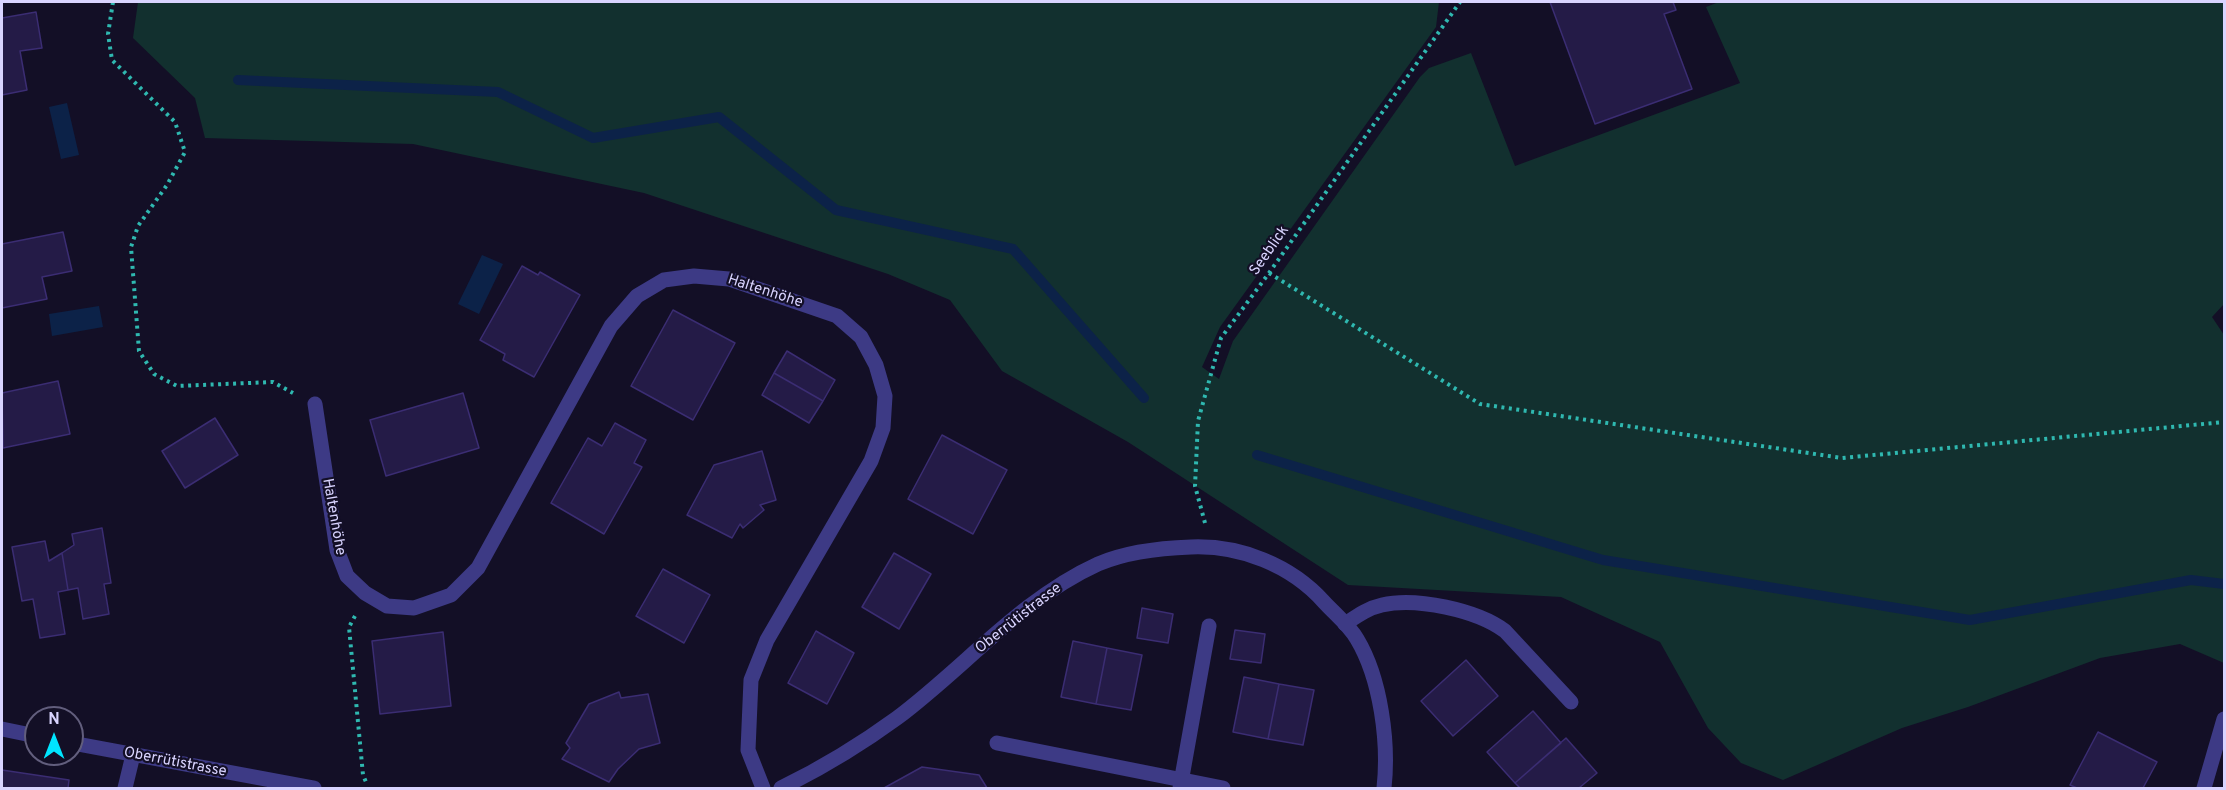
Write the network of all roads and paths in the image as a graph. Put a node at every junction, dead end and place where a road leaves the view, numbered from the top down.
1 (114, 2) edge
2 (1460, 2) edge
3 (1269, 273) junction
4 (315, 404) joint
5 (2224, 422) edge
6 (1211, 546) junction
7 (1345, 624) junction
8 (1209, 626) dead end
9 (349, 631) dead end
10 (1571, 702) dead end
11 (2224, 719) edge
12 (2, 729) edge
13 (24, 734) edge
14 (997, 743) dead end
15 (84, 745) edge
16 (133, 755) junction
17 (366, 782) dead end
18 (1181, 784) edge
19 (125, 789) edge
20 (314, 789) edge
21 (763, 789) edge
22 (781, 789) edge
23 (1223, 789) edge
24 (1384, 789) edge
25 (2204, 789) edge

1 - 4 path
2 - 3 path, Seeblick
3 - 5 path
3 - 6 path, Seeblick
4 - 21 street, Haltenhöhe
6 - 7 street, Oberrütistrasse
6 - 22 street, Oberrütistrasse
7 - 10 street
7 - 24 street, Oberrütistrasse
8 - 18 street
9 - 17 path
11 - 25 street
12 - 13 street
14 - 18 street
15 - 16 street, Oberrütistrasse
16 - 19 street
16 - 20 street, Oberrütistrasse
18 - 23 street

